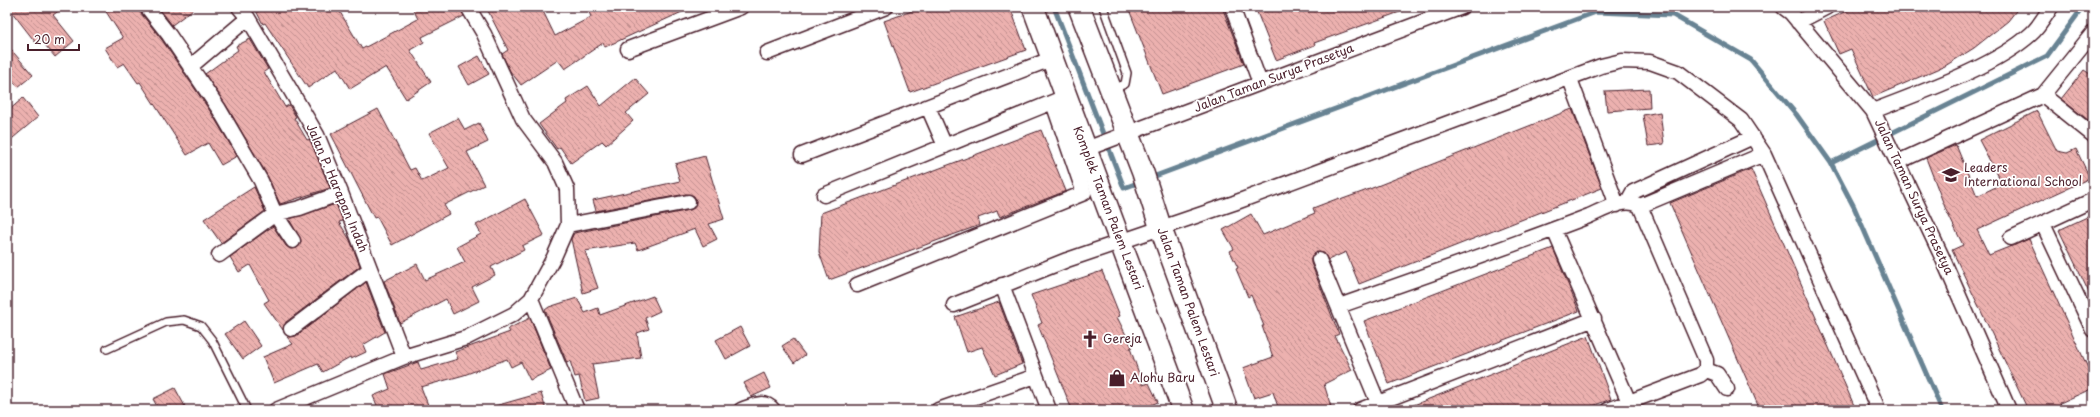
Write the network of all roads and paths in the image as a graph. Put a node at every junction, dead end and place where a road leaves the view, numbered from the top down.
1 (146, 7) edge
2 (239, 7) edge
3 (468, 7) edge
4 (740, 7) edge
5 (886, 7) edge
6 (1033, 7) edge
7 (1079, 7) edge
8 (1103, 7) edge
9 (1232, 7) edge
10 (1462, 7) edge
11 (1783, 7) edge
12 (1827, 7) edge
13 (2051, 7) edge
14 (248, 18) junction
15 (1798, 22) junction
16 (2093, 33) edge
17 (628, 49) dead end
18 (767, 54) dead end
19 (1051, 59) junction
20 (190, 67) junction
21 (1570, 79) junction
22 (1260, 83) junction
23 (1110, 90) junction
24 (2043, 95) junction
25 (1059, 99) junction
26 (928, 107) junction
27 (1876, 117) junction
28 (2093, 135) edge
29 (1122, 136) junction
30 (1753, 137) junction
31 (946, 146) junction
32 (1092, 147) junction
33 (1764, 154) junction
34 (802, 155) dead end
35 (1898, 162) junction
36 (341, 193) junction
37 (824, 195) dead end
38 (2093, 200) edge
39 (688, 202) dead end
40 (1628, 204) junction
41 (275, 214) junction
42 (2043, 224) junction
43 (568, 225) junction
44 (1161, 229) junction
45 (1554, 230) junction
46 (2011, 238) dead end
47 (293, 241) dead end
48 (1121, 241) junction
49 (219, 255) dead end
50 (1319, 260) dead end
51 (370, 269) junction
52 (857, 285) dead end
53 (1002, 285) junction
54 (531, 299) junction
55 (954, 305) dead end
56 (1339, 306) junction
57 (1594, 319) junction
58 (291, 329) dead end
59 (2093, 330) edge
60 (107, 349) dead end
61 (404, 357) junction
62 (1706, 370) junction
63 (1036, 376) junction
64 (1727, 389) dead end
65 (1629, 402) junction
66 (1380, 407) edge
67 (247, 410) edge
68 (276, 410) edge
69 (577, 410) edge
70 (741, 410) edge
71 (773, 410) edge
72 (938, 410) edge
73 (1049, 410) edge
74 (1183, 410) edge
75 (1227, 410) edge
76 (1360, 410) edge
77 (1608, 410) edge
78 (1875, 410) edge
79 (2009, 410) edge

1 - 20 street
2 - 14 street, Jalan P. Harapan Indah
3 - 43 street
4 - 17 street
5 - 18 street
6 - 19 street, Komplek Taman Palem Lestari
7 - 23 street
8 - 23 lane
9 - 22 street
10 - 22 street, Jalan Taman Surya Prasetya
11 - 15 street, Jalan Taman Surya Prasetya
12 - 15 street
13 - 27 street
14 - 20 street
14 - 36 street, Jalan P. Harapan Indah
15 - 27 street, Jalan Taman Surya Prasetya
16 - 24 street
19 - 25 street, Komplek Taman Palem Lestari
19 - 26 street
20 - 41 street
21 - 30 street
21 - 40 street
21 - 44 street
22 - 29 street, Jalan Taman Surya Prasetya
23 - 29 street
24 - 28 street
24 - 35 street
25 - 31 street
25 - 32 street, Komplek Taman Palem Lestari
25 - 52 street
26 - 31 street
26 - 34 street
27 - 35 street, Jalan Taman Surya Prasetya
29 - 32 street, Jalan Taman Surya Prasetya
29 - 44 street, Jalan Taman Palem Lestari
30 - 33 street
30 - 40 street
31 - 37 street
32 - 48 street, Komplek Taman Palem Lestari
33 - 40 street
33 - 78 street
35 - 79 street, Jalan Taman Surya Prasetya
36 - 41 street
36 - 51 street, Jalan P. Harapan Indah
38 - 42 street
39 - 43 street
40 - 45 street
40 - 62 street
41 - 47 street
41 - 49 street
42 - 46 street
42 - 59 street
43 - 54 street
44 - 48 street
44 - 75 street, Jalan Taman Palem Lestari
45 - 56 street
45 - 57 street
48 - 53 street
48 - 74 street, Komplek Taman Palem Lestari
50 - 56 street
51 - 58 street
51 - 61 street, Jalan P. Harapan Indah
53 - 55 street
53 - 63 street
54 - 61 street
54 - 69 street
56 - 66 street
57 - 65 street
57 - 66 street
60 - 67 lane
61 - 68 street
62 - 64 street
62 - 65 street
63 - 72 street
63 - 73 street
65 - 77 street
66 - 76 street
70 - 71 street

